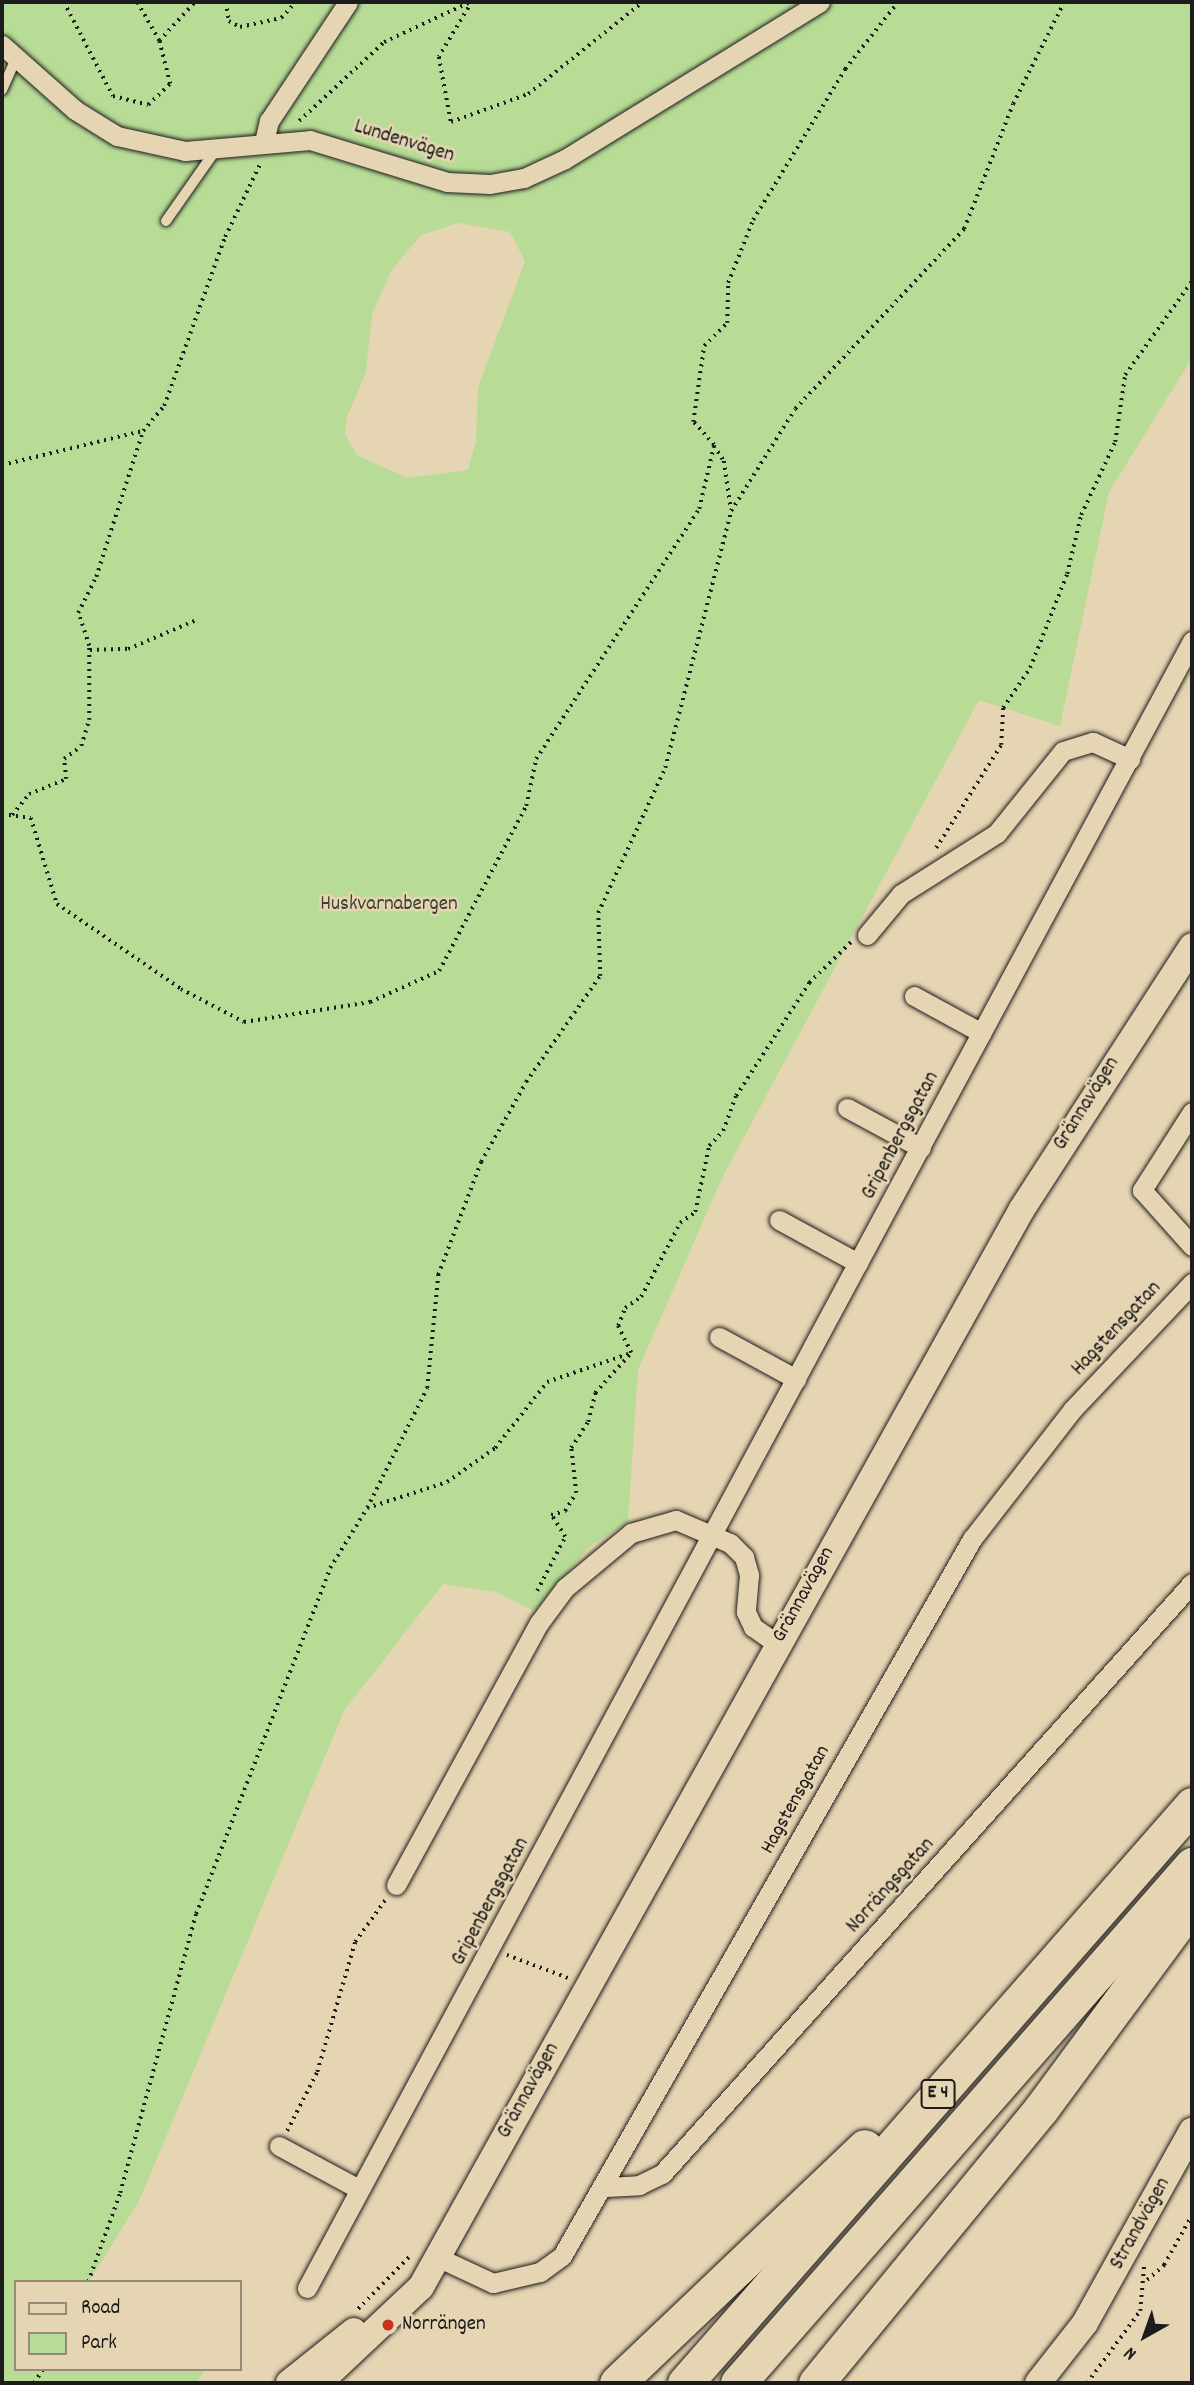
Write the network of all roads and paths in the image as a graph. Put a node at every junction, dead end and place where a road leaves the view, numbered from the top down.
1 (64, 2) edge
2 (137, 2) edge
3 (195, 2) edge
4 (226, 2) edge
5 (296, 2) edge
6 (348, 2) edge
7 (471, 2) edge
8 (643, 2) edge
9 (820, 2) edge
10 (898, 2) edge
11 (1064, 2) edge
12 (159, 41) junction
13 (9, 51) edge
14 (2, 90) edge
15 (296, 123) dead end
16 (264, 142) junction
17 (215, 150) junction
18 (166, 221) dead end
19 (1192, 281) edge
20 (143, 431) junction
21 (714, 445) junction
22 (2, 466) edge
23 (731, 511) junction
24 (194, 621) dead end
25 (1192, 641) edge
26 (89, 650) junction
27 (1130, 759) junction
28 (2, 814) edge
29 (11, 815) junction
30 (926, 860) dead end
31 (867, 935) joint
32 (1192, 946) edge
33 (914, 996) dead end
34 (982, 1033) junction
35 (847, 1108) dead end
36 (1192, 1112) edge
37 (921, 1147) junction
38 (779, 1220) dead end
39 (1192, 1246) edge
40 (858, 1263) junction
41 (1192, 1283) edge
42 (719, 1337) dead end
43 (631, 1353) junction
44 (796, 1379) junction
45 (367, 1508) junction
46 (712, 1535) junction
47 (1192, 1583) edge
48 (545, 1616) junction
49 (777, 1644) junction
50 (1192, 1805) edge
51 (1192, 1865) edge
52 (396, 1885) joint
53 (1192, 1904) edge
54 (492, 1950) junction
55 (572, 1979) dead end
56 (1027, 1993) junction
57 (1192, 2131) edge
58 (279, 2146) joint
59 (606, 2187) junction
60 (359, 2189) junction
61 (1192, 2215) edge
62 (1132, 2239) junction
63 (436, 2256) junction
64 (89, 2280) edge
65 (1147, 2280) junction
66 (307, 2288) dead end
67 (289, 2383) edge
68 (319, 2383) edge
69 (617, 2383) edge
70 (685, 2383) edge
71 (737, 2383) edge
72 (816, 2383) edge
73 (1038, 2383) edge
74 (1087, 2383) edge

1 - 12 path
2 - 12 path
3 - 12 path
4 - 5 path
6 - 16 street
7 - 8 path
7 - 15 path
9 - 16 street, Lundenvägen
10 - 21 path
11 - 23 path
13 - 14 lane
13 - 17 street, Lundenvägen
16 - 17 street, Lundenvägen
16 - 20 path
17 - 18 lane
19 - 30 path
20 - 22 path
20 - 26 path
21 - 23 path
21 - 29 path
23 - 45 path
24 - 26 path
25 - 27 street, Gripenbergsgatan
26 - 29 path
27 - 31 street
27 - 34 street, Gripenbergsgatan
28 - 29 path
31 - 43 path
32 - 49 main road, Grännavägen
33 - 34 street
34 - 37 street, Gripenbergsgatan
35 - 37 street
36 - 39 street
37 - 40 street, Gripenbergsgatan
38 - 40 street
40 - 44 street, Gripenbergsgatan
41 - 59 street, Hagstensgatan
42 - 44 street
43 - 45 path
43 - 48 path
44 - 46 street, Gripenbergsgatan
45 - 64 path
46 - 48 street
46 - 49 street
46 - 54 street, Gripenbergsgatan
47 - 59 street, Norrängsgatan
48 - 52 street
49 - 63 main road, Grännavägen
50 - 56 highway, E 4
51 - 71 highway, E 4
52 - 58 path
53 - 72 highway
54 - 55 path
54 - 60 street, Gripenbergsgatan
56 - 69 highway
56 - 70 highway, E 4
57 - 62 main road, Strandvägen
58 - 60 street
59 - 63 street, Hagstensgatan
60 - 66 street, Gripenbergsgatan
61 - 65 path
62 - 65 path
62 - 73 main road, Strandvägen
63 - 67 main road, Grännavägen
63 - 68 main road, Grännavägen
65 - 74 path

